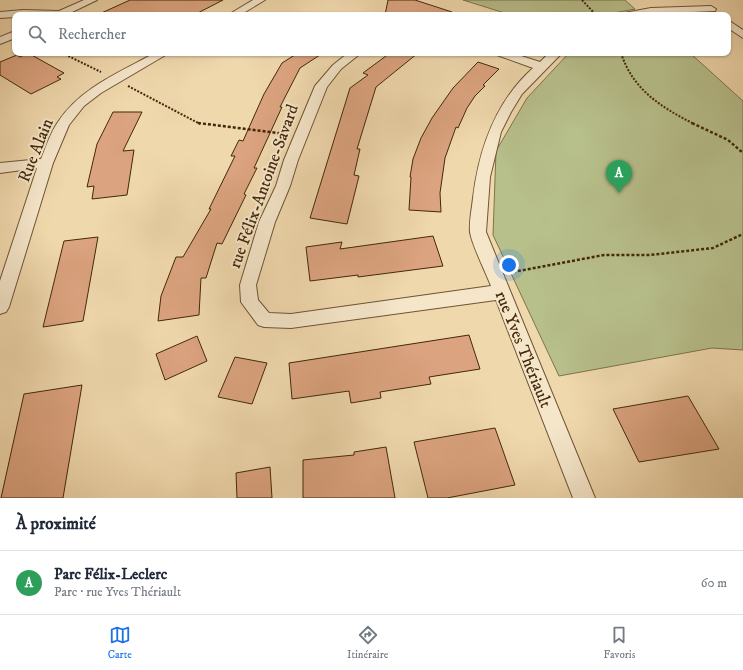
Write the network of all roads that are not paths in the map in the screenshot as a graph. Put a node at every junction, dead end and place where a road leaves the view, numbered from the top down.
1 (92, 0) edge
2 (260, 0) edge
3 (700, 0) edge
4 (64, 12) edge
5 (238, 12) edge
6 (652, 12) edge
7 (714, 12) edge
8 (12, 14) edge
9 (0, 15) edge
10 (731, 25) edge
11 (12, 35) edge
12 (743, 35) edge
13 (0, 41) edge
14 (157, 56) edge
15 (351, 56) edge
16 (510, 56) edge
17 (552, 56) edge
18 (540, 66) junction
19 (46, 162) junction
20 (0, 168) edge
21 (501, 292) junction
22 (0, 307) edge
23 (584, 498) edge

1 - 4 street
2 - 5 street
3 - 7 street
6 - 7 street
8 - 9 street
10 - 12 street
11 - 13 street
14 - 19 street, Rue Alain
15 - 21 street, rue Félix-Antoine-Savard
16 - 18 street
17 - 18 street, rue Yves Thériault
18 - 21 street, rue Yves Thériault
19 - 20 street
19 - 22 street, Rue Alain
21 - 23 street, rue Yves Thériault

